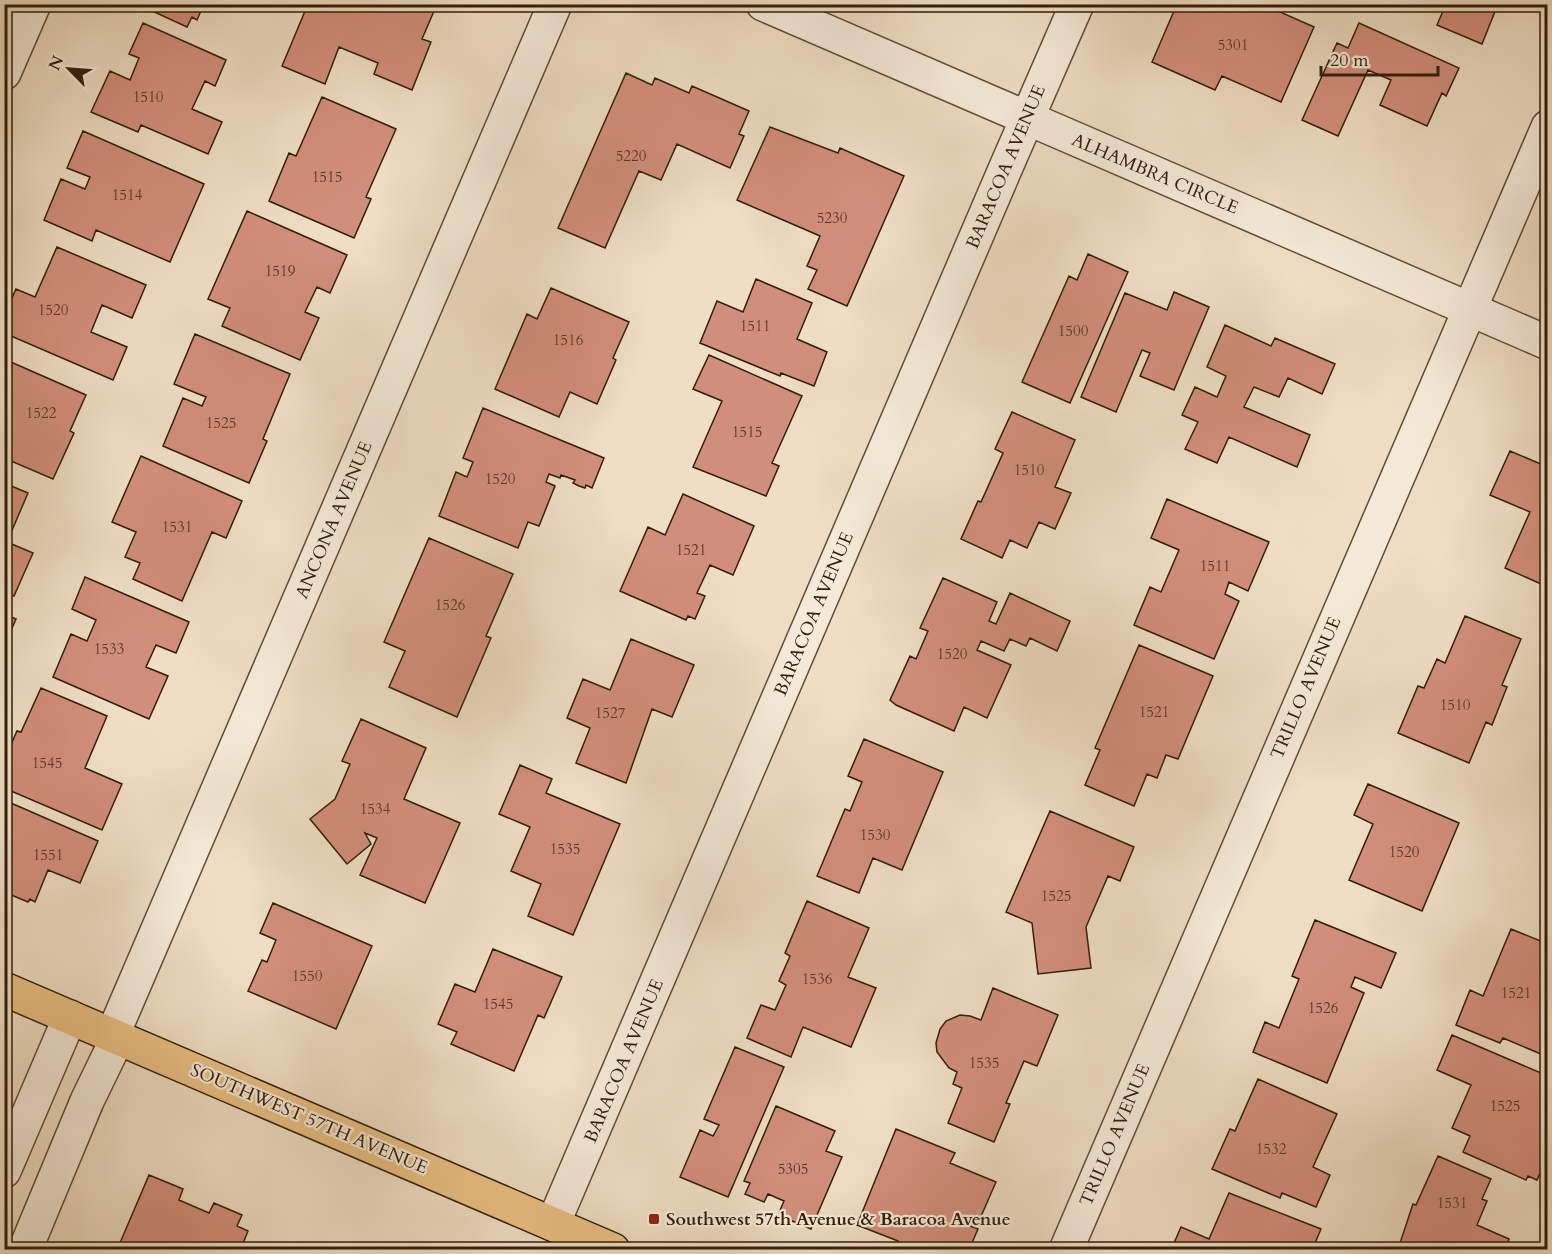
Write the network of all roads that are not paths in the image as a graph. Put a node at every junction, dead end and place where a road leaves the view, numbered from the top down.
1 (34, 4) edge
2 (555, 4) edge
3 (763, 4) edge
4 (1077, 4) edge
5 (4, 73) edge
6 (1027, 118) junction
7 (1548, 127) edge
8 (1469, 309) junction
9 (1548, 343) edge
10 (4, 989) edge
11 (70, 1017) junction
12 (115, 1036) junction
13 (4, 1171) edge
14 (567, 1236) edge
15 (25, 1250) edge
16 (613, 1250) edge
17 (1066, 1250) edge

1 - 5 street
2 - 12 street, ANCONA AVENUE
3 - 6 street, ALHAMBRA CIRCLE
4 - 6 street, BARACOA AVENUE
6 - 8 street, ALHAMBRA CIRCLE
6 - 14 street, BARACOA AVENUE
7 - 8 street, TRILLO AVENUE
8 - 9 street, ALHAMBRA CIRCLE
8 - 17 street, TRILLO AVENUE
10 - 11 main road, SOUTHWEST 57TH AVENUE
11 - 12 main road, SOUTHWEST 57TH AVENUE
11 - 13 street
12 - 14 main road, SOUTHWEST 57TH AVENUE
12 - 15 street, ANCONA AVENUE
14 - 16 main road, SOUTHWEST 57TH AVENUE

